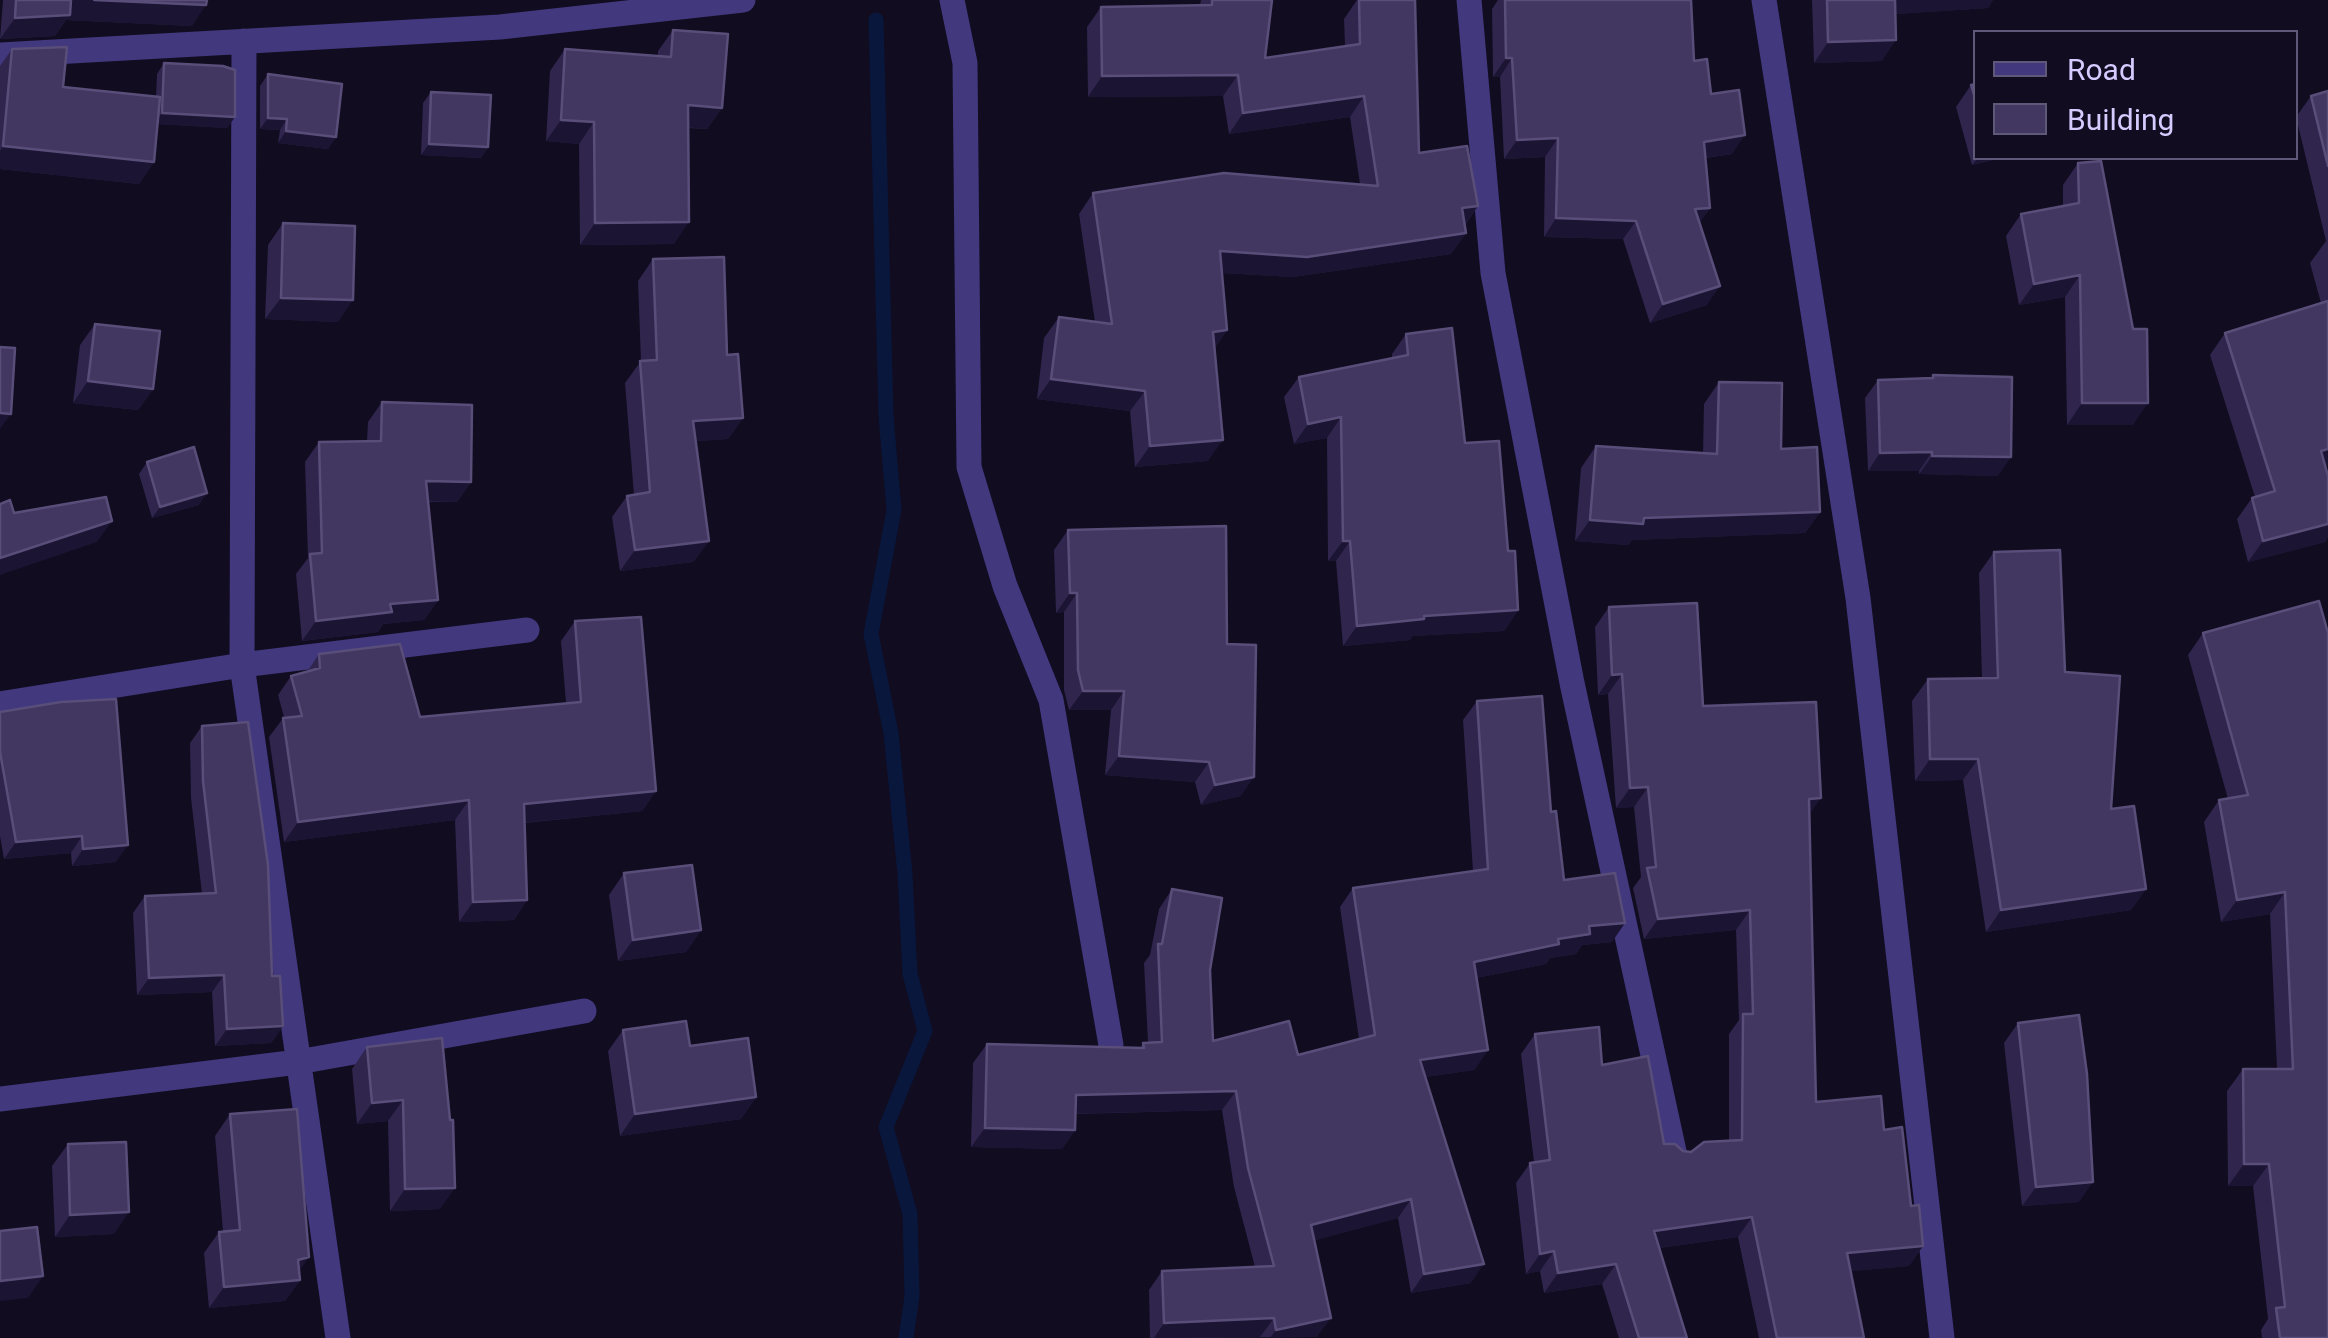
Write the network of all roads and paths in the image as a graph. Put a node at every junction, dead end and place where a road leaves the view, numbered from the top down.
1 (743, 0) edge
2 (952, 0) edge
3 (1469, 0) edge
4 (1764, 0) edge
5 (244, 41) junction
6 (0, 54) edge
7 (527, 630) dead end
8 (242, 665) junction
9 (0, 704) edge
10 (584, 1011) dead end
11 (1110, 1045) edge
12 (298, 1062) junction
13 (0, 1099) edge
14 (1675, 1156) edge
15 (338, 1338) edge
16 (1942, 1338) edge

1 - 5 street
2 - 11 street
3 - 14 street
4 - 16 street
5 - 6 street
5 - 8 street
7 - 8 street
8 - 9 street
8 - 12 street
10 - 12 street
12 - 13 street
12 - 15 street

